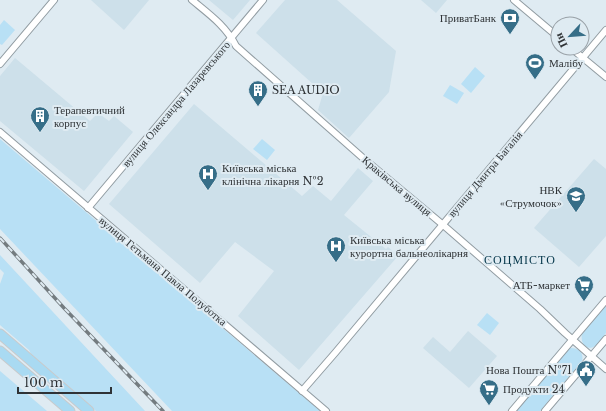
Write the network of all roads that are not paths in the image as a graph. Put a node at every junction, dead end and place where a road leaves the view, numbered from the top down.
1 (54, 0) edge
2 (192, 0) edge
3 (263, 0) edge
4 (514, 0) edge
5 (550, 30) edge
6 (606, 30) edge
7 (232, 38) junction
8 (583, 57) junction
9 (0, 64) edge
10 (606, 78) edge
11 (0, 132) edge
12 (88, 208) junction
13 (442, 224) junction
14 (606, 300) edge
15 (0, 334) edge
16 (606, 339) edge
17 (572, 340) junction
18 (0, 351) edge
19 (591, 356) junction
20 (606, 369) edge
21 (302, 391) junction
22 (70, 411) edge
23 (89, 411) edge
24 (326, 411) edge
25 (512, 411) edge
26 (545, 411) edge

1 - 9 street
2 - 7 street, Краківська вулиця
3 - 7 street, вулиця Олександра Лазаревського
4 - 5 street
6 - 8 street, вулиця Дмитра Багалія
7 - 12 street, вулиця Олександра Лазаревського
7 - 13 street, Краківська вулиця
8 - 10 street
8 - 13 street, вулиця Дмитра Багалія
11 - 12 street, вулиця Гетьмана Павла Полуботка
12 - 21 street, вулиця Гетьмана Павла Полуботка
13 - 17 street, Краківська вулиця
13 - 21 street, вулиця Дмитра Багалія
14 - 17 street
15 - 23 main road
16 - 19 street
17 - 19 street, Краківська вулиця
17 - 25 street
18 - 22 main road
19 - 20 street, Краківська вулиця
19 - 26 street
21 - 24 street, вулиця Гетьмана Павла Полуботка

